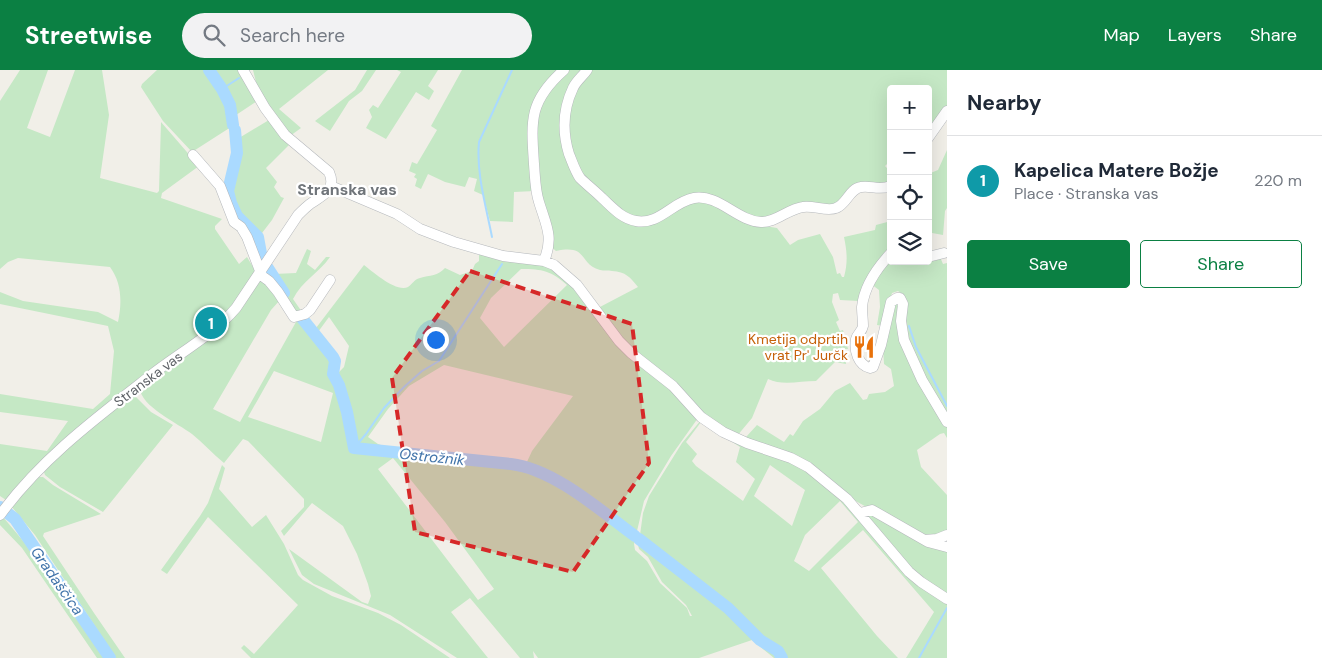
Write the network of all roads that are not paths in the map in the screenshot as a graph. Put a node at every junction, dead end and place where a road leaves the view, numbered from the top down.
1 (243, 70) edge
2 (564, 70) edge
3 (587, 70) edge
4 (947, 111) edge
5 (932, 132) edge
6 (193, 155) dead end
7 (331, 186) junction
8 (887, 187) edge
9 (944, 252) dead end
10 (932, 256) edge
11 (887, 257) edge
12 (544, 261) junction
13 (264, 267) junction
14 (330, 280) dead end
15 (947, 422) edge
16 (860, 513) junction
17 (0, 515) edge
18 (947, 535) edge
19 (922, 539) junction
20 (947, 547) edge
21 (947, 598) edge

1 - 7 street
2 - 12 street
3 - 8 street
4 - 5 street
6 - 13 street
7 - 12 street
7 - 13 street, Stranska vas
9 - 10 street
11 - 15 street
12 - 16 street
13 - 14 street
13 - 17 street, Stranska vas
16 - 19 street
16 - 21 street
18 - 19 street
19 - 20 street

